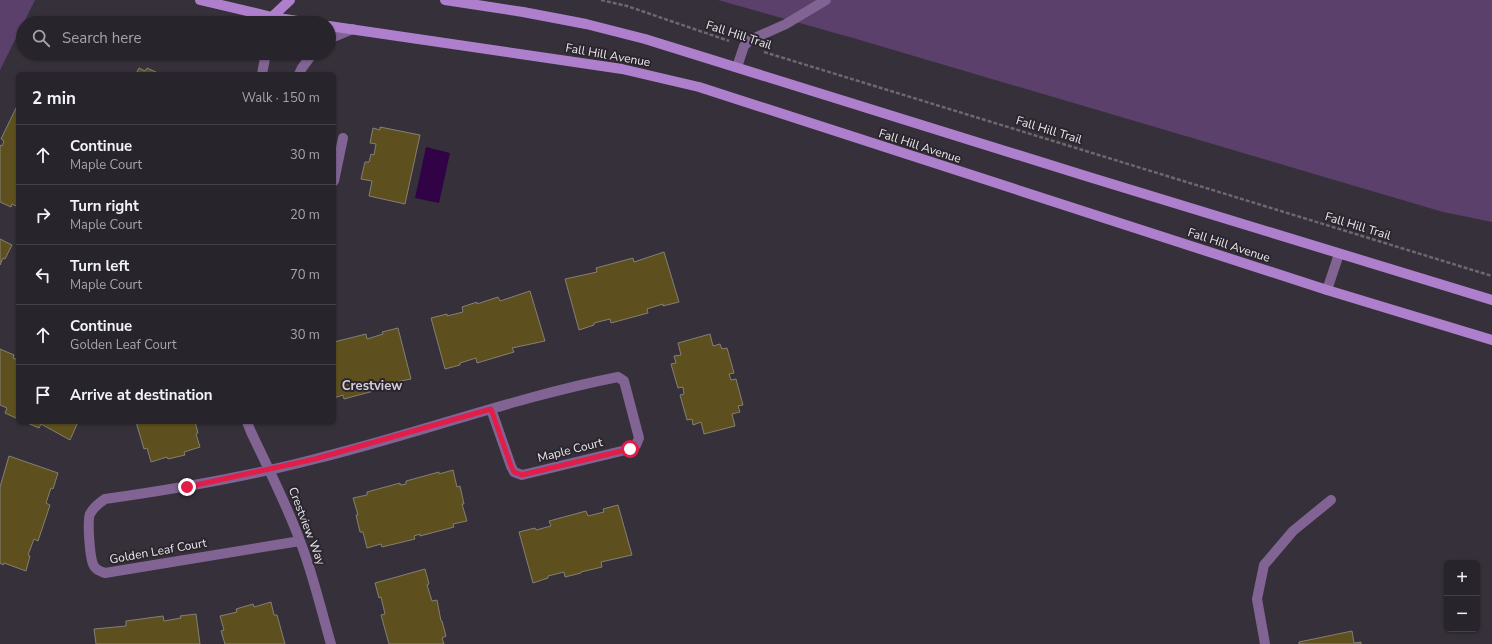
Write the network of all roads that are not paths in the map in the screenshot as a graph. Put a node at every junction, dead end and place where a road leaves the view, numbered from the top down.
1 (200, 0) edge
2 (290, 0) edge
3 (445, 0) edge
4 (826, 0) edge
5 (258, 16) edge
6 (276, 16) edge
7 (336, 27) edge
8 (353, 29) junction
9 (336, 36) edge
10 (265, 60) edge
11 (308, 60) edge
12 (737, 67) junction
13 (262, 72) edge
14 (300, 72) edge
15 (343, 138) dead end
16 (336, 171) edge
17 (1339, 254) junction
18 (1327, 290) junction
19 (1492, 300) edge
20 (1492, 340) edge
21 (491, 409) junction
22 (249, 424) edge
23 (269, 469) junction
24 (1331, 500) dead end
25 (300, 541) junction
26 (331, 644) edge
27 (1264, 644) edge

1 - 5 main road
2 - 6 main road
3 - 12 main road, Fall Hill Avenue
4 - 12 street
7 - 8 main road, Fall Hill Avenue
8 - 9 street
8 - 18 main road, Fall Hill Avenue
10 - 13 street
11 - 14 street
12 - 17 main road, Fall Hill Avenue
15 - 16 street
17 - 18 street
17 - 19 main road, Fall Hill Avenue
18 - 20 main road, Fall Hill Avenue
21 - 21 street, Maple Court
21 - 23 street, Maple Court
22 - 23 street, Crestview Way
23 - 25 street, Crestview Way
23 - 25 street, Golden Leaf Court
24 - 27 street
25 - 26 street, Crestview Way

